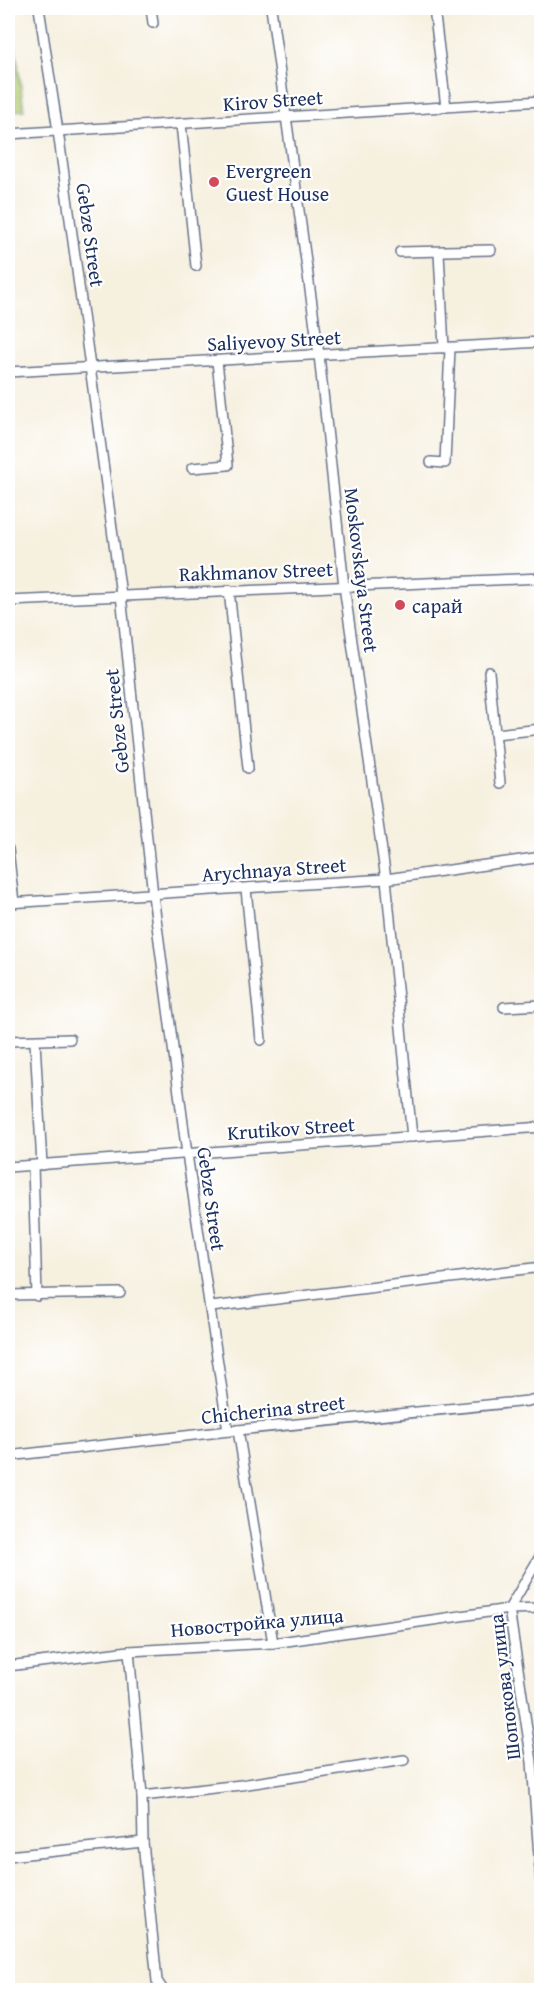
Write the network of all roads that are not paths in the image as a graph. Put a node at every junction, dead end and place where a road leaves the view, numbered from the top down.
1 (39, 8) edge
2 (151, 8) edge
3 (271, 8) edge
4 (434, 8) edge
5 (153, 23) dead end
6 (542, 101) edge
7 (446, 107) junction
8 (285, 117) junction
9 (181, 124) junction
10 (58, 131) junction
11 (8, 134) edge
12 (491, 250) dead end
13 (400, 252) dead end
14 (439, 253) junction
15 (196, 266) dead end
16 (542, 342) edge
17 (447, 348) junction
18 (319, 355) junction
19 (217, 361) junction
20 (91, 368) junction
21 (8, 372) edge
22 (431, 462) dead end
23 (192, 468) dead end
24 (542, 578) edge
25 (344, 586) junction
26 (229, 591) junction
27 (121, 595) junction
28 (8, 601) edge
29 (489, 672) dead end
30 (542, 729) edge
31 (495, 734) junction
32 (248, 768) dead end
33 (500, 783) dead end
34 (8, 849) edge
35 (542, 857) edge
36 (386, 879) junction
37 (246, 889) junction
38 (153, 895) junction
39 (11, 903) edge
40 (542, 1005) edge
41 (504, 1008) dead end
42 (70, 1040) dead end
43 (261, 1040) dead end
44 (8, 1041) edge
45 (35, 1042) junction
46 (542, 1127) edge
47 (412, 1137) junction
48 (187, 1154) junction
49 (38, 1165) junction
50 (8, 1167) edge
51 (542, 1267) edge
52 (120, 1293) dead end
53 (8, 1295) edge
54 (37, 1296) junction
55 (211, 1307) junction
56 (542, 1397) edge
57 (233, 1430) junction
58 (8, 1456) edge
59 (542, 1553) edge
60 (542, 1608) edge
61 (509, 1609) junction
62 (273, 1643) junction
63 (129, 1652) junction
64 (8, 1666) edge
65 (404, 1760) dead end
66 (537, 1761) edge
67 (142, 1796) junction
68 (143, 1842) junction
69 (8, 1856) edge
70 (542, 1896) edge
71 (156, 1986) edge
72 (163, 1990) edge

1 - 10 street, Gebze Street
2 - 5 street
3 - 8 street, Moskovskaya Street
4 - 7 street
6 - 7 street, Kirov Street
7 - 8 street, Kirov Street
8 - 9 street, Kirov Street
8 - 18 street, Moskovskaya Street
9 - 10 street, Kirov Street
9 - 15 street
10 - 11 street, Kirov Street
10 - 20 street, Gebze Street
12 - 14 street
13 - 14 street
14 - 17 street
16 - 17 street, Saliyevoy Street
17 - 18 street, Saliyevoy Street
17 - 22 street
18 - 19 street, Saliyevoy Street
18 - 25 street, Moskovskaya Street
19 - 20 street, Saliyevoy Street
19 - 23 street
20 - 21 street, Saliyevoy Street
20 - 27 street, Gebze Street
24 - 25 street, Rakhmanov Street
25 - 26 street, Rakhmanov Street
25 - 36 street, Moskovskaya Street
26 - 27 street, Rakhmanov Street
26 - 32 street
27 - 28 street, Rakhmanov Street
27 - 38 street, Gebze Street
29 - 31 street
30 - 31 street
31 - 33 street
34 - 39 street
35 - 36 street, Arychnaya Street
36 - 37 street, Arychnaya Street
36 - 47 street, Moskovskaya Street
37 - 38 street, Arychnaya Street
37 - 43 street
38 - 39 street, Arychnaya Street
38 - 48 street, Gebze Street
40 - 41 street
42 - 45 street
44 - 45 street
45 - 49 street
46 - 47 street, Krutikov Street
47 - 48 street, Krutikov Street
48 - 49 street, Krutikov Street
48 - 55 street, Gebze Street
49 - 50 street, Krutikov Street
49 - 54 street
51 - 55 street
52 - 54 street
53 - 54 street
55 - 57 street, Gebze Street
56 - 57 street, Chicherina street
57 - 58 street, Chicherina street
57 - 62 street, Gebze Street
59 - 61 street, Шопокова улица
60 - 61 street, Новостройка улица
61 - 62 street, Новостройка улица
61 - 66 street, Шопокова улица
62 - 63 street, Новостройка улица
63 - 64 street, Новостройка улица
63 - 67 street
65 - 67 street
66 - 70 street, Шопокова улица
67 - 68 street
68 - 69 street
68 - 71 street
71 - 72 street

